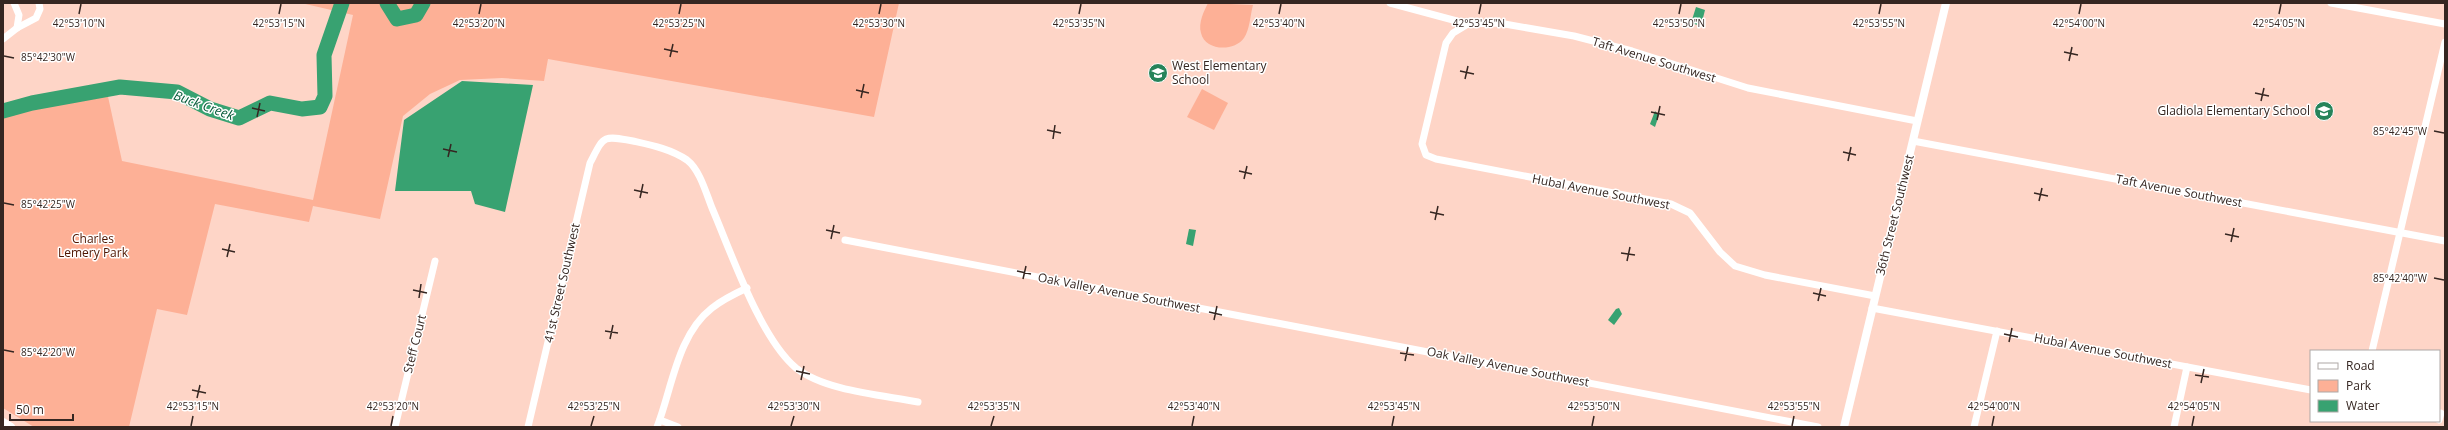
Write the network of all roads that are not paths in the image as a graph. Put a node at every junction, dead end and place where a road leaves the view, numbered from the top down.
1 (14, 3) edge
2 (40, 3) edge
3 (1390, 3) edge
4 (1946, 3) edge
5 (2331, 3) edge
6 (1468, 24) junction
7 (2445, 24) edge
8 (17, 28) junction
9 (3, 39) edge
10 (2445, 42) edge
11 (1917, 121) junction
12 (1913, 141) junction
13 (2399, 232) junction
14 (845, 240) dead end
15 (2445, 241) edge
16 (435, 260) dead end
17 (747, 288) junction
18 (1875, 296) junction
19 (1872, 308) junction
20 (1997, 331) junction
21 (2372, 350) edge
22 (2187, 368) junction
23 (2310, 390) edge
24 (918, 402) dead end
25 (3, 422) edge
26 (658, 424) edge
27 (11, 427) edge
28 (395, 427) edge
29 (528, 427) edge
30 (678, 427) edge
31 (1818, 427) edge
32 (1844, 427) edge
33 (1974, 427) edge
34 (2174, 427) edge

1 - 8 street
2 - 8 street
3 - 6 street, Taft Avenue Southwest
4 - 11 street, 36th Street Southwest
5 - 7 street
6 - 11 street, Taft Avenue Southwest
6 - 18 street, Hubal Avenue Southwest
8 - 9 street
10 - 13 street
11 - 12 street, 36th Street Southwest
12 - 13 street, Taft Avenue Southwest
12 - 18 street, 36th Street Southwest
13 - 15 street, Taft Avenue Southwest
13 - 21 street
14 - 31 street, Oak Valley Avenue Southwest
16 - 28 street, Steff Court
17 - 24 street
17 - 26 street
17 - 29 street, 41st Street Southwest
18 - 19 street, 36th Street Southwest
19 - 20 street, Hubal Avenue Southwest
19 - 32 street, 36th Street Southwest
20 - 22 street, Hubal Avenue Southwest
20 - 33 street
22 - 23 street, Hubal Avenue Southwest
22 - 34 street
25 - 27 street
26 - 30 street

